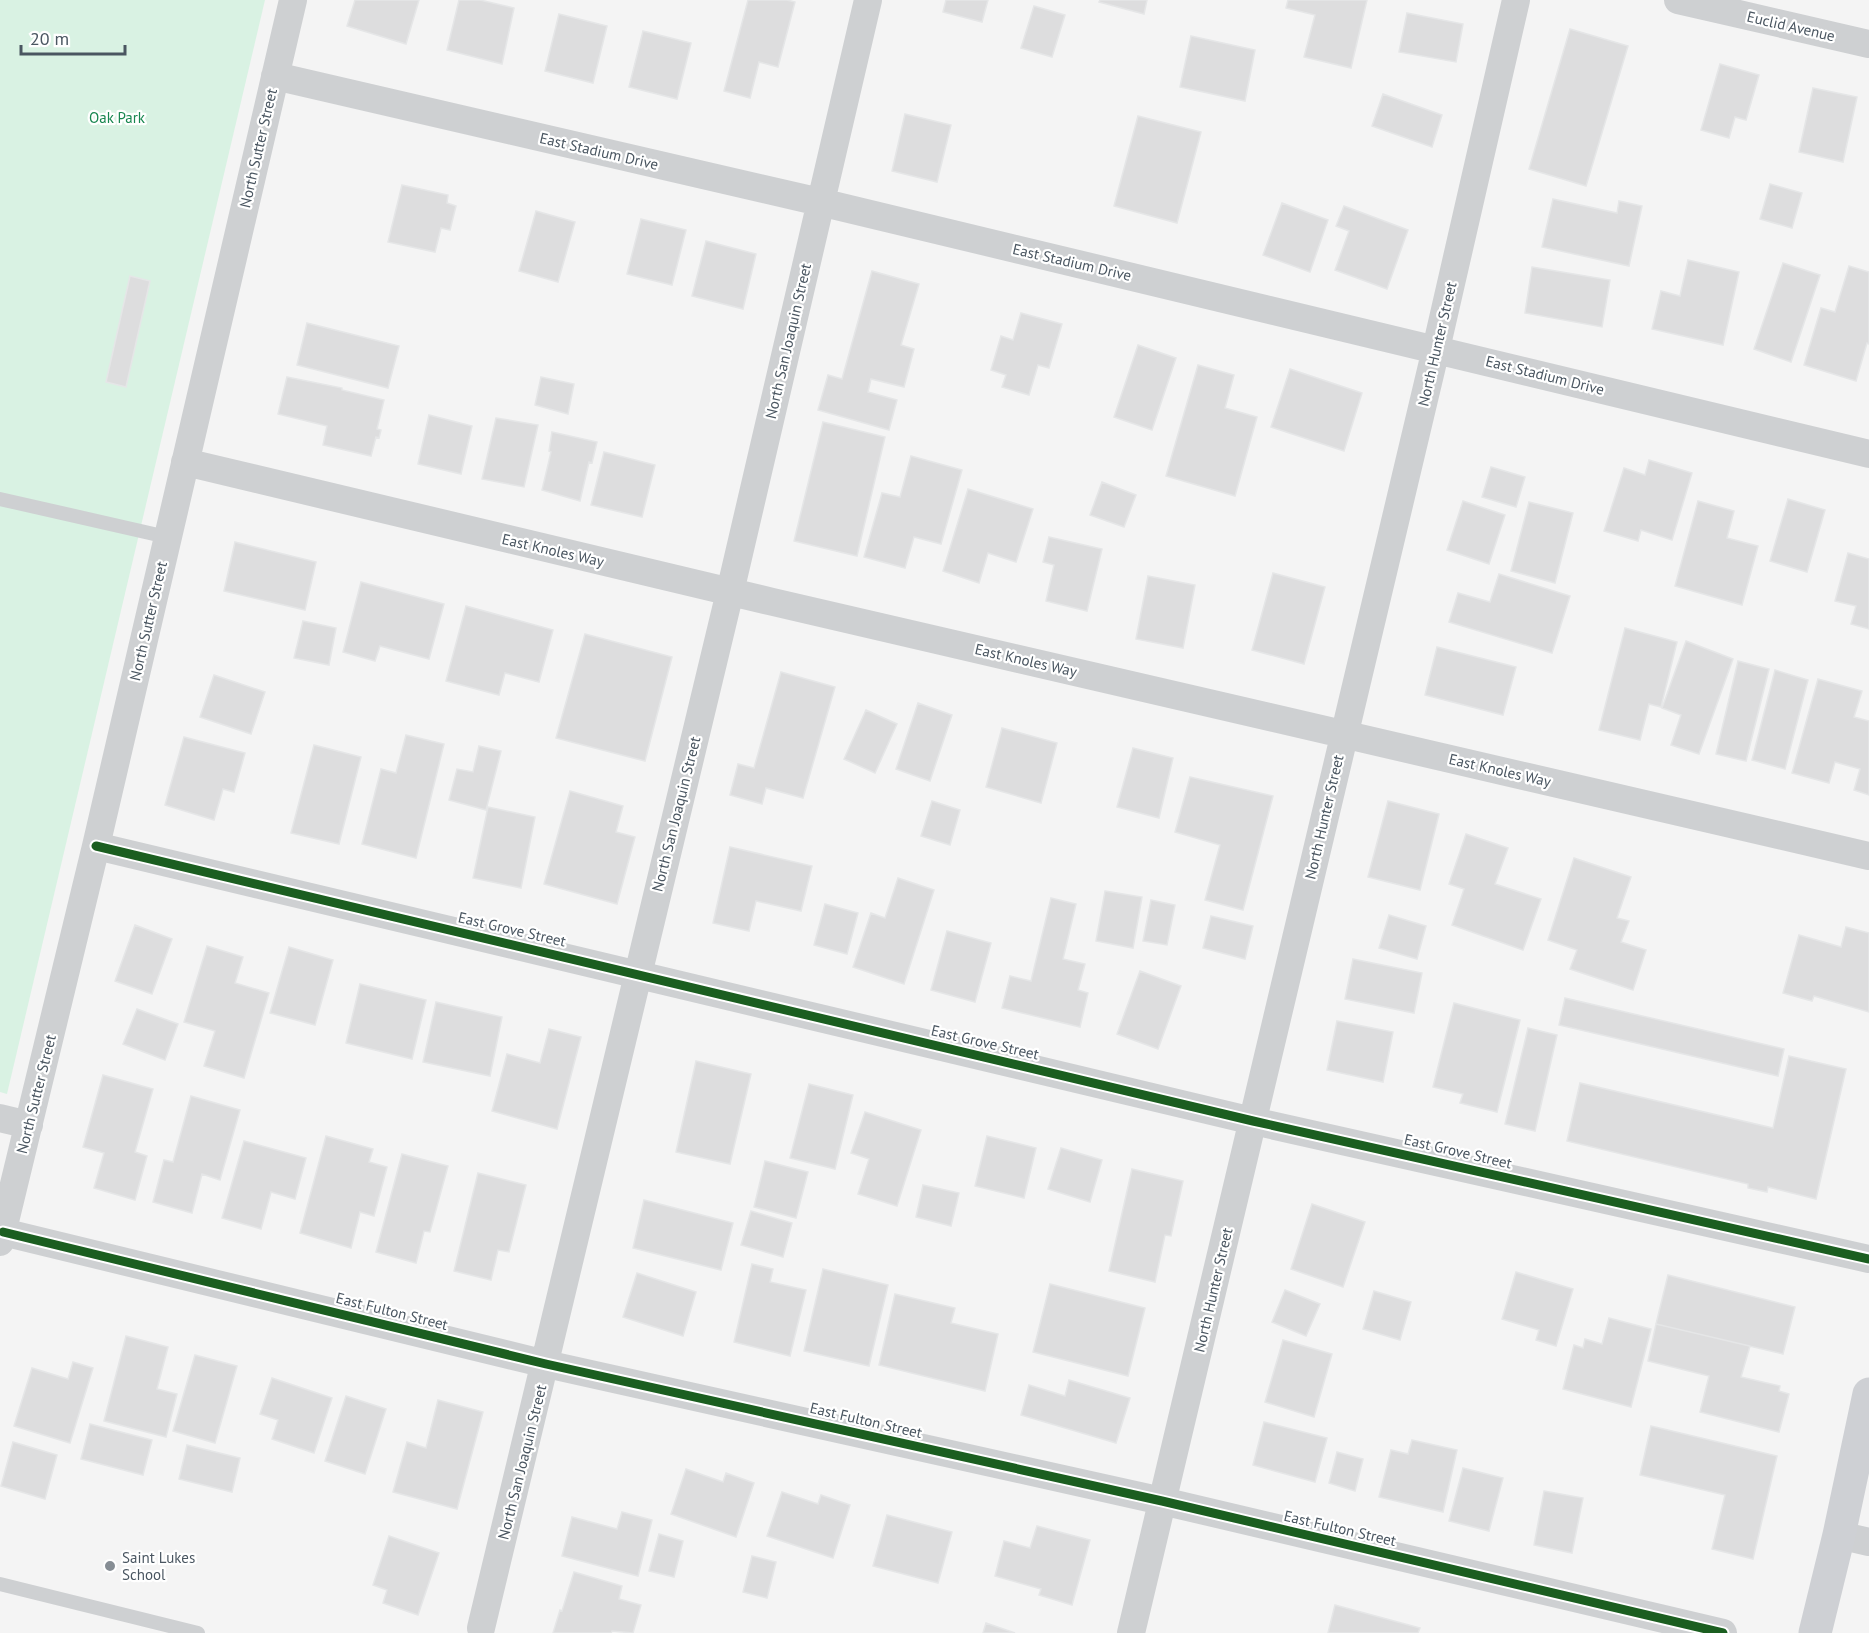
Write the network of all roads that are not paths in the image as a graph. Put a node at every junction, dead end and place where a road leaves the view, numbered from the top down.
1 (293, 0) edge
2 (868, 0) edge
3 (1516, 0) edge
4 (1678, 0) edge
5 (1869, 44) edge
6 (274, 76) junction
7 (820, 202) junction
8 (1436, 349) junction
9 (1869, 454) edge
10 (184, 462) junction
11 (0, 499) edge
12 (167, 537) junction
13 (730, 592) junction
14 (1344, 733) junction
15 (96, 846) junction
16 (1869, 856) edge
17 (637, 974) junction
18 (0, 1118) edge
19 (1253, 1121) junction
20 (29, 1125) junction
21 (1, 1237) edge
22 (1869, 1259) edge
23 (546, 1364) junction
24 (1869, 1394) edge
25 (1162, 1502) junction
26 (1854, 1539) edge
27 (0, 1584) edge
28 (481, 1630) edge
29 (198, 1633) edge
30 (1131, 1633) edge
31 (1723, 1633) edge
32 (1815, 1633) edge

1 - 6 street, North Sutter Street
2 - 7 street, North San Joaquin Street
3 - 8 street, North Hunter Street
4 - 5 street, Euclid Avenue
6 - 7 street, East Stadium Drive
6 - 10 street, North Sutter Street
7 - 8 street, East Stadium Drive
7 - 13 street, North San Joaquin Street
8 - 9 street, East Stadium Drive
8 - 14 street, North Hunter Street
10 - 12 street, North Sutter Street
10 - 13 street, East Knoles Way
11 - 12 lane
12 - 15 street, North Sutter Street
13 - 14 street, East Knoles Way
13 - 17 street, North San Joaquin Street
14 - 16 street, East Knoles Way
14 - 19 street, North Hunter Street
15 - 17 street, East Grove Street
15 - 20 street, North Sutter Street
17 - 19 street, East Grove Street
17 - 23 street, North San Joaquin Street
18 - 20 street
19 - 22 street, East Grove Street
19 - 25 street, North Hunter Street
20 - 21 street, North Sutter Street
21 - 23 street, East Fulton Street
23 - 25 street, East Fulton Street
23 - 28 street, North San Joaquin Street
24 - 26 main road
25 - 30 street, North Hunter Street
25 - 31 street, East Fulton Street
26 - 32 main road
27 - 29 lane

